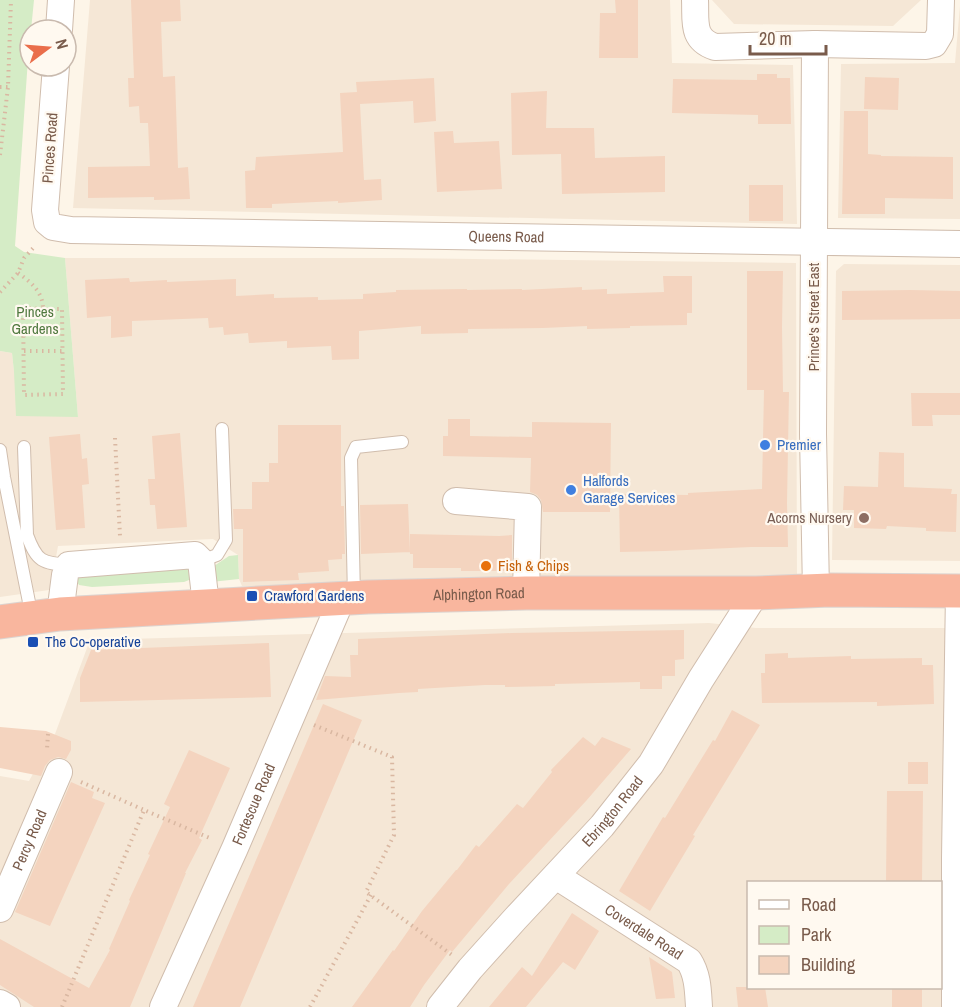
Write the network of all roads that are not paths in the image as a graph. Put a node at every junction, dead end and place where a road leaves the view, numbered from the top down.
1 (61, 0) edge
2 (695, 0) edge
3 (940, 0) edge
4 (59, 18) edge
5 (814, 44) junction
6 (55, 78) edge
7 (52, 227) joint
8 (814, 242) junction
9 (960, 244) edge
10 (222, 429) dead end
11 (402, 442) dead end
12 (24, 447) dead end
13 (0, 450) edge
14 (456, 501) dead end
15 (201, 561) junction
16 (69, 566) junction
17 (816, 591) junction
18 (960, 591) edge
19 (526, 593) junction
20 (756, 593) junction
21 (346, 598) junction
22 (206, 606) junction
23 (46, 616) junction
24 (0, 622) edge
25 (59, 772) road end
26 (556, 876) junction
27 (0, 909) edge
28 (0, 1003) edge
29 (7, 1007) edge
30 (163, 1007) edge
31 (440, 1007) edge
32 (699, 1007) edge
33 (955, 1007) edge

1 - 4 street
2 - 5 street
3 - 5 street
5 - 8 street, Prince's Street East
6 - 7 street, Pinces Road
7 - 8 street, Queens Road
8 - 9 street, Queens Road
8 - 17 street, Prince's Street East
10 - 15 lane
11 - 21 lane
12 - 16 lane
13 - 23 lane
14 - 19 street
15 - 16 street
15 - 22 street
16 - 23 street
17 - 18 highway, Alphington Road
17 - 20 highway, Alphington Road
18 - 33 street
19 - 20 highway, Alphington Road
19 - 21 highway, Alphington Road
20 - 26 street, Ebrington Road
21 - 22 highway, Alphington Road
21 - 30 street, Fortescue Road
22 - 23 highway, Alphington Road
23 - 24 highway, Alphington Road
25 - 27 street, Percy Road
26 - 31 street, Ebrington Road
26 - 32 street, Coverdale Road
28 - 29 street

